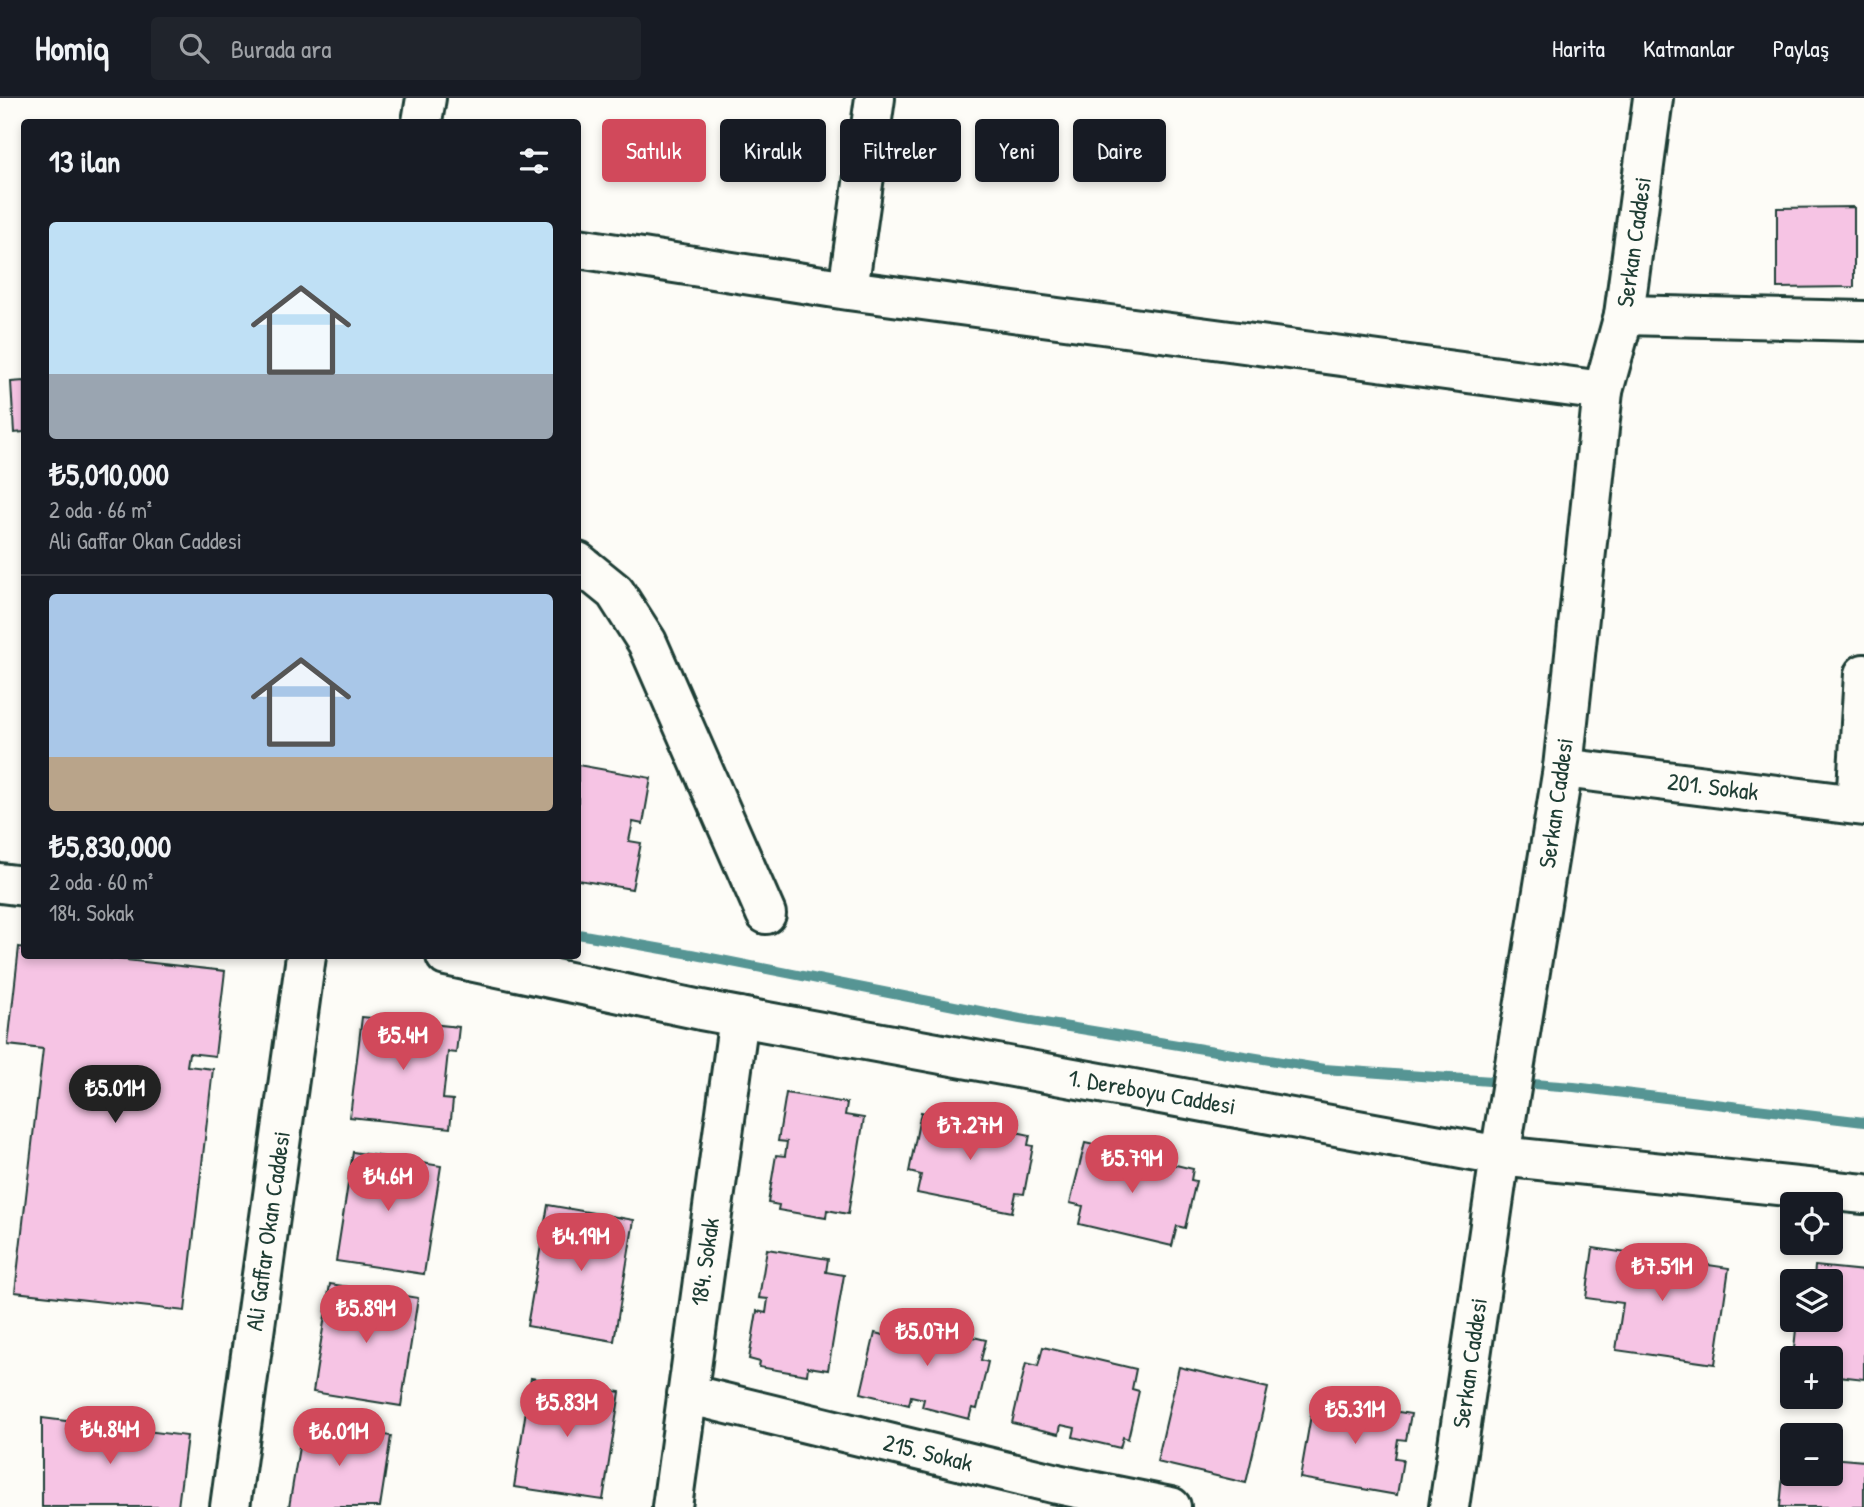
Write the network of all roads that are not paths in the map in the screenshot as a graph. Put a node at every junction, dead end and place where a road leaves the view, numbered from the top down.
1 (426, 98) edge
2 (875, 98) edge
3 (1653, 98) edge
4 (422, 119) edge
5 (581, 248) edge
6 (848, 290) junction
7 (1624, 315) junction
8 (1864, 321) edge
9 (1603, 391) junction
10 (581, 564) edge
11 (1864, 674) edge
12 (1563, 768) junction
13 (1860, 805) edge
14 (0, 883) edge
15 (21, 886) edge
16 (766, 914) dead end
17 (306, 959) edge
18 (460, 959) edge
19 (739, 1017) junction
20 (1500, 1156) junction
21 (1864, 1194) edge
22 (687, 1394) junction
23 (1055, 1495) edge
24 (230, 1507) edge
25 (672, 1507) edge
26 (1171, 1507) edge
27 (1449, 1507) edge

1 - 4 main road
2 - 6 main road
3 - 7 main road, Serkan Caddesi
5 - 6 main road
6 - 9 main road
7 - 8 main road
7 - 9 main road, Serkan Caddesi
9 - 12 main road, Serkan Caddesi
10 - 16 main road
11 - 13 main road
12 - 13 main road, 201. Sokak
12 - 20 main road, Serkan Caddesi
14 - 15 main road
17 - 24 main road, Ali Gaffar Okan Caddesi
18 - 19 main road, 1. Dereboyu Caddesi
19 - 20 main road, 1. Dereboyu Caddesi
19 - 22 main road, 184. Sokak
20 - 21 main road, 1. Dereboyu Caddesi
20 - 27 main road, Serkan Caddesi
22 - 23 main road, 215. Sokak
22 - 25 main road, 184. Sokak
23 - 26 main road, 215. Sokak

